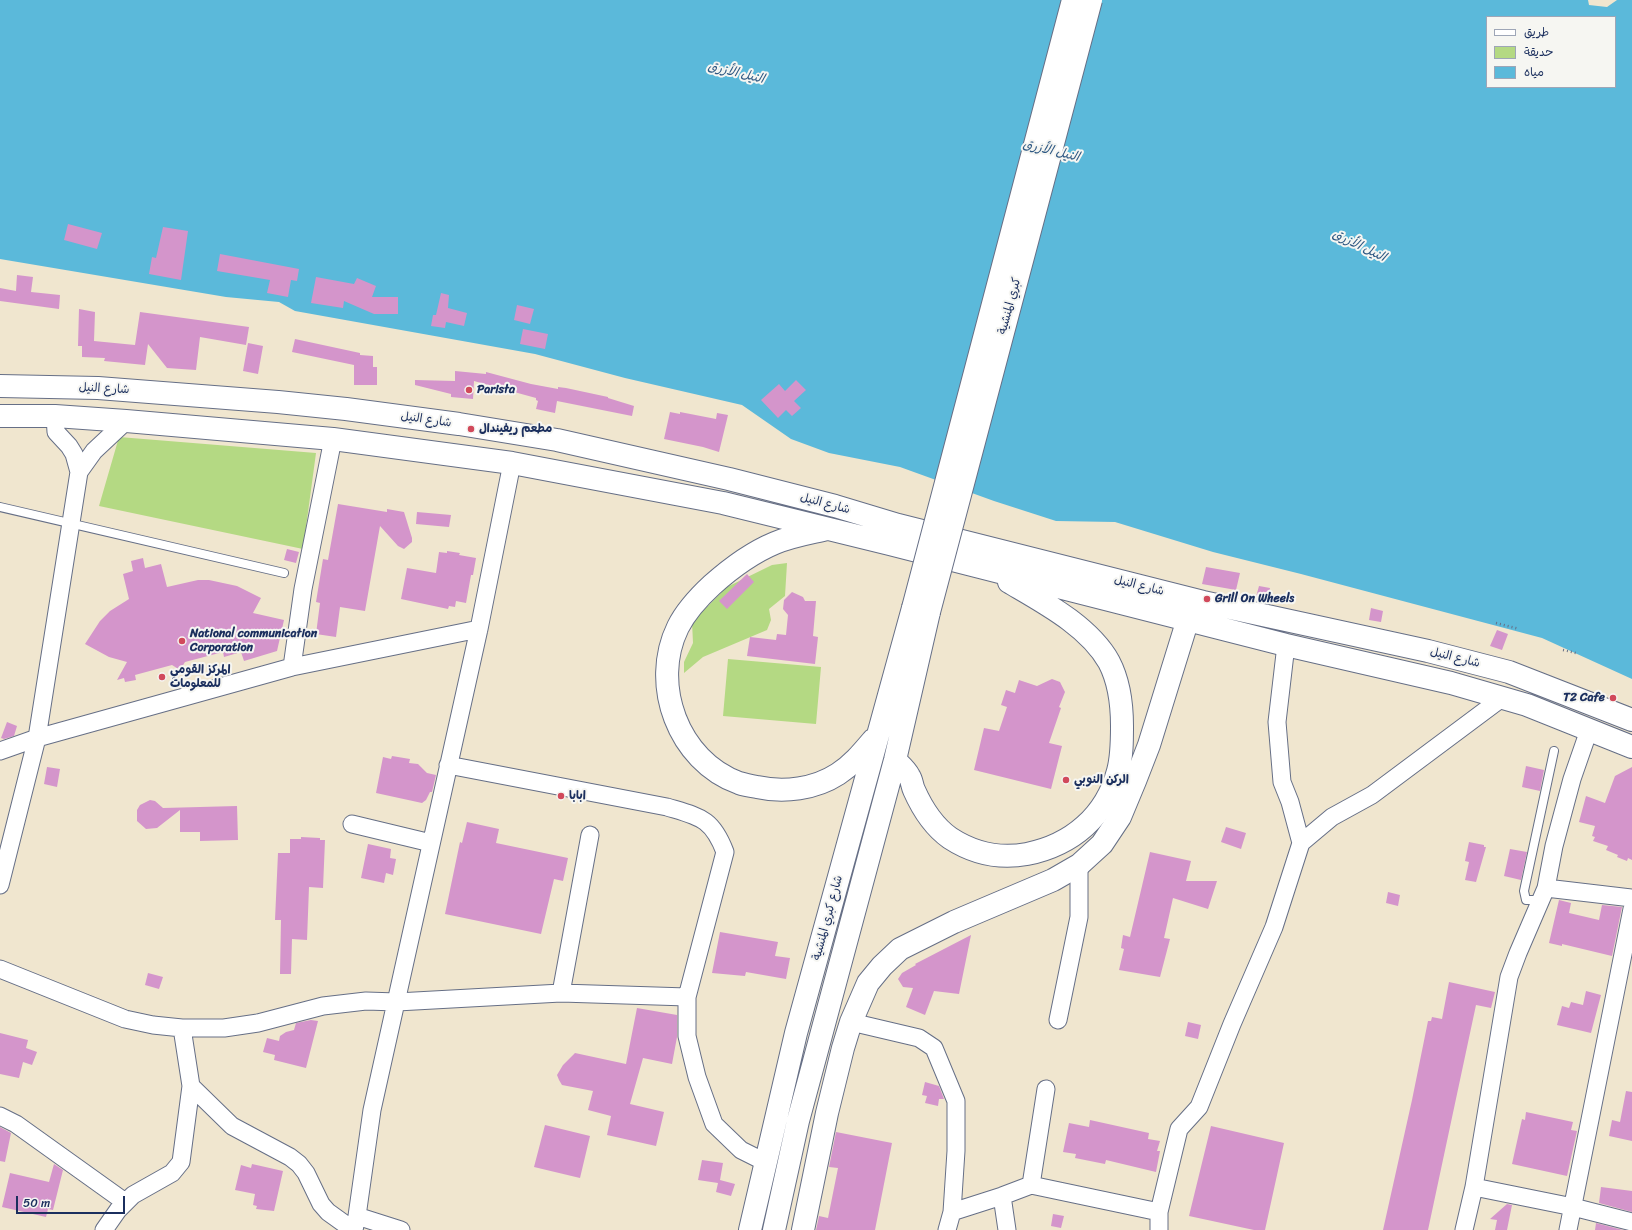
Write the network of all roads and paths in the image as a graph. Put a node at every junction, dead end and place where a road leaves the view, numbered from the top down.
1 (1074, 0) edge
2 (1091, 0) edge
3 (0, 386) edge
4 (0, 416) edge
5 (55, 416) junction
6 (126, 421) junction
7 (333, 439) junction
8 (512, 463) junction
9 (79, 472) junction
10 (0, 507) edge
11 (70, 524) junction
12 (829, 528) junction
13 (985, 569) junction
14 (284, 573) dead end
15 (921, 610) junction
16 (1188, 619) junction
17 (1496, 623) dead end
18 (479, 629) junction
19 (1519, 629) dead end
20 (1286, 645) junction
21 (1563, 650) dead end
22 (1576, 653) dead end
23 (292, 667) junction
24 (1502, 698) junction
25 (1632, 720) edge
26 (1589, 730) junction
27 (877, 735) junction
28 (37, 738) junction
29 (1632, 747) edge
30 (0, 751) edge
31 (1554, 751) dead end
32 (896, 760) junction
33 (448, 765) junction
34 (352, 824) dead end
35 (590, 835) dead end
36 (431, 843) junction
37 (1301, 843) junction
38 (1079, 865) junction
39 (0, 885) edge
40 (1546, 888) junction
41 (1632, 898) edge
42 (1632, 909) edge
43 (0, 970) edge
44 (561, 993) junction
45 (687, 997) junction
46 (397, 1002) junction
47 (1058, 1020) dead end
48 (851, 1022) junction
49 (182, 1028) junction
50 (191, 1086) junction
51 (1046, 1089) dead end
52 (0, 1116) edge
53 (765, 1162) junction
54 (1031, 1185) junction
55 (1474, 1187) junction
56 (1002, 1196) junction
57 (125, 1202) junction
58 (1573, 1207) junction
59 (952, 1212) junction
60 (1159, 1212) junction
61 (1632, 1222) edge
62 (355, 1225) edge
63 (104, 1230) edge
64 (401, 1230) edge
65 (750, 1230) edge
66 (774, 1230) edge
67 (802, 1230) edge
68 (947, 1230) edge
69 (1006, 1230) edge
70 (1159, 1230) edge
71 (1464, 1230) edge
72 (1568, 1230) edge

1 - 15 main road, كبري المنشية, bridge
2 - 15 main road, كبري المنشية, bridge
3 - 25 main road, شارع النيل
4 - 5 main road, شارع النيل
5 - 6 main road, شارع النيل
5 - 9 street
6 - 7 main road, شارع النيل
6 - 9 street
7 - 8 main road, شارع النيل
7 - 23 street
8 - 12 main road, شارع النيل
8 - 18 street
9 - 11 street
10 - 11 lane
11 - 14 lane
11 - 28 street
12 - 13 main road, شارع النيل
12 - 27 main road
13 - 16 main road, شارع النيل
13 - 32 main road
15 - 27 main road, شارع كبري المنشية
15 - 32 main road, شارع كبري المنشية
16 - 20 main road, شارع النيل
16 - 38 main road
17 - 19 path
18 - 23 street
18 - 33 street
20 - 24 main road, شارع النيل
20 - 37 street
21 - 22 path
23 - 28 street
24 - 26 main road, شارع النيل
24 - 37 street
26 - 29 main road, شارع النيل
26 - 40 street
27 - 53 main road, شارع كبري المنشية
28 - 30 street
28 - 39 street
31 - 40 lane
32 - 66 main road, شارع كبري المنشية
33 - 36 street
33 - 45 street
34 - 36 street
35 - 44 street
36 - 46 street
37 - 60 street
38 - 47 street
38 - 48 main road
40 - 41 street
40 - 55 street
42 - 58 street
43 - 49 street
44 - 45 street
44 - 46 street
45 - 53 street
46 - 49 street
46 - 62 street
48 - 59 street
48 - 67 main road
49 - 50 street
50 - 57 street
50 - 62 street
51 - 54 street
52 - 57 street
53 - 65 main road, شارع كبري المنشية
54 - 56 street
54 - 60 street
55 - 58 street
55 - 71 street
56 - 59 street
56 - 69 street
57 - 63 street
58 - 61 street
58 - 72 street
59 - 68 street
60 - 70 street
62 - 64 street

